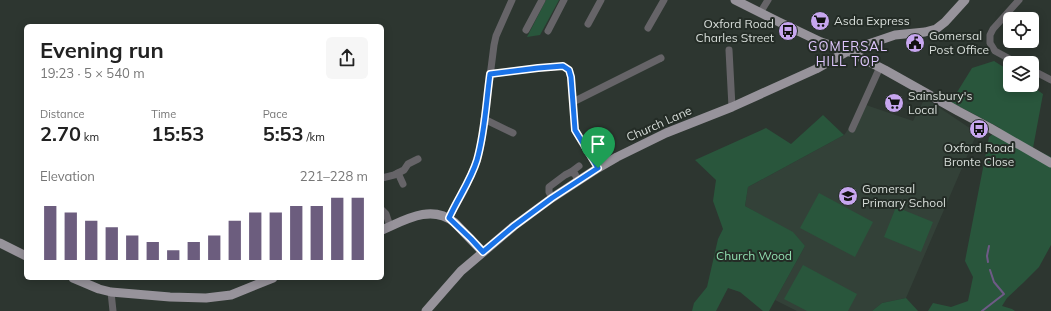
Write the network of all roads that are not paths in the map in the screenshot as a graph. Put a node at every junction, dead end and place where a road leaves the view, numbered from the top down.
1 (512, 0) edge
2 (542, 0) edge
3 (564, 0) edge
4 (601, 0) edge
5 (664, 0) edge
6 (735, 0) edge
7 (768, 0) edge
8 (965, 0) edge
9 (1019, 0) edge
10 (760, 13) junction
11 (588, 19) dead end
12 (648, 28) dead end
13 (526, 30) dead end
14 (548, 31) dead end
15 (729, 50) dead end
16 (848, 51) junction
17 (1004, 56) edge
18 (661, 58) dead end
19 (880, 67) junction
20 (490, 74) junction
21 (1039, 74) edge
22 (1051, 80) edge
23 (572, 102) junction
24 (732, 107) junction
25 (484, 119) junction
26 (852, 129) dead end
27 (513, 133) dead end
28 (418, 159) dead end
29 (1051, 163) edge
30 (579, 166) dead end
31 (598, 168) junction
32 (570, 172) junction
33 (398, 173) junction
34 (384, 177) edge
35 (578, 181) junction
36 (403, 184) dead end
37 (552, 198) junction
38 (384, 212) edge
39 (449, 218) junction
40 (386, 228) edge
41 (0, 243) edge
42 (483, 252) junction
43 (24, 255) edge
44 (78, 280) edge
45 (268, 280) edge
46 (111, 292) junction
47 (114, 311) edge
48 (426, 311) edge

1 - 20 street
2 - 13 street
3 - 14 street
4 - 11 street
5 - 12 street
6 - 10 main road
7 - 10 street
8 - 16 main road, Church Lane
9 - 17 street
10 - 16 main road
15 - 24 street
16 - 19 main road
16 - 24 main road, Church Lane
18 - 23 street
19 - 26 street
19 - 29 main road
20 - 23 street
20 - 25 street
21 - 22 street
23 - 31 street
24 - 31 main road, Church Lane
25 - 27 street
25 - 39 street
28 - 33 street
30 - 32 street
31 - 35 main road, Church Lane
32 - 35 street
32 - 37 street
33 - 34 street
33 - 36 street
35 - 37 main road, Church Lane
37 - 42 main road, Church Lane
38 - 40 street
39 - 40 main road
39 - 42 main road
41 - 43 main road
42 - 48 main road, Church Lane
44 - 46 main road
45 - 46 main road
46 - 47 street

